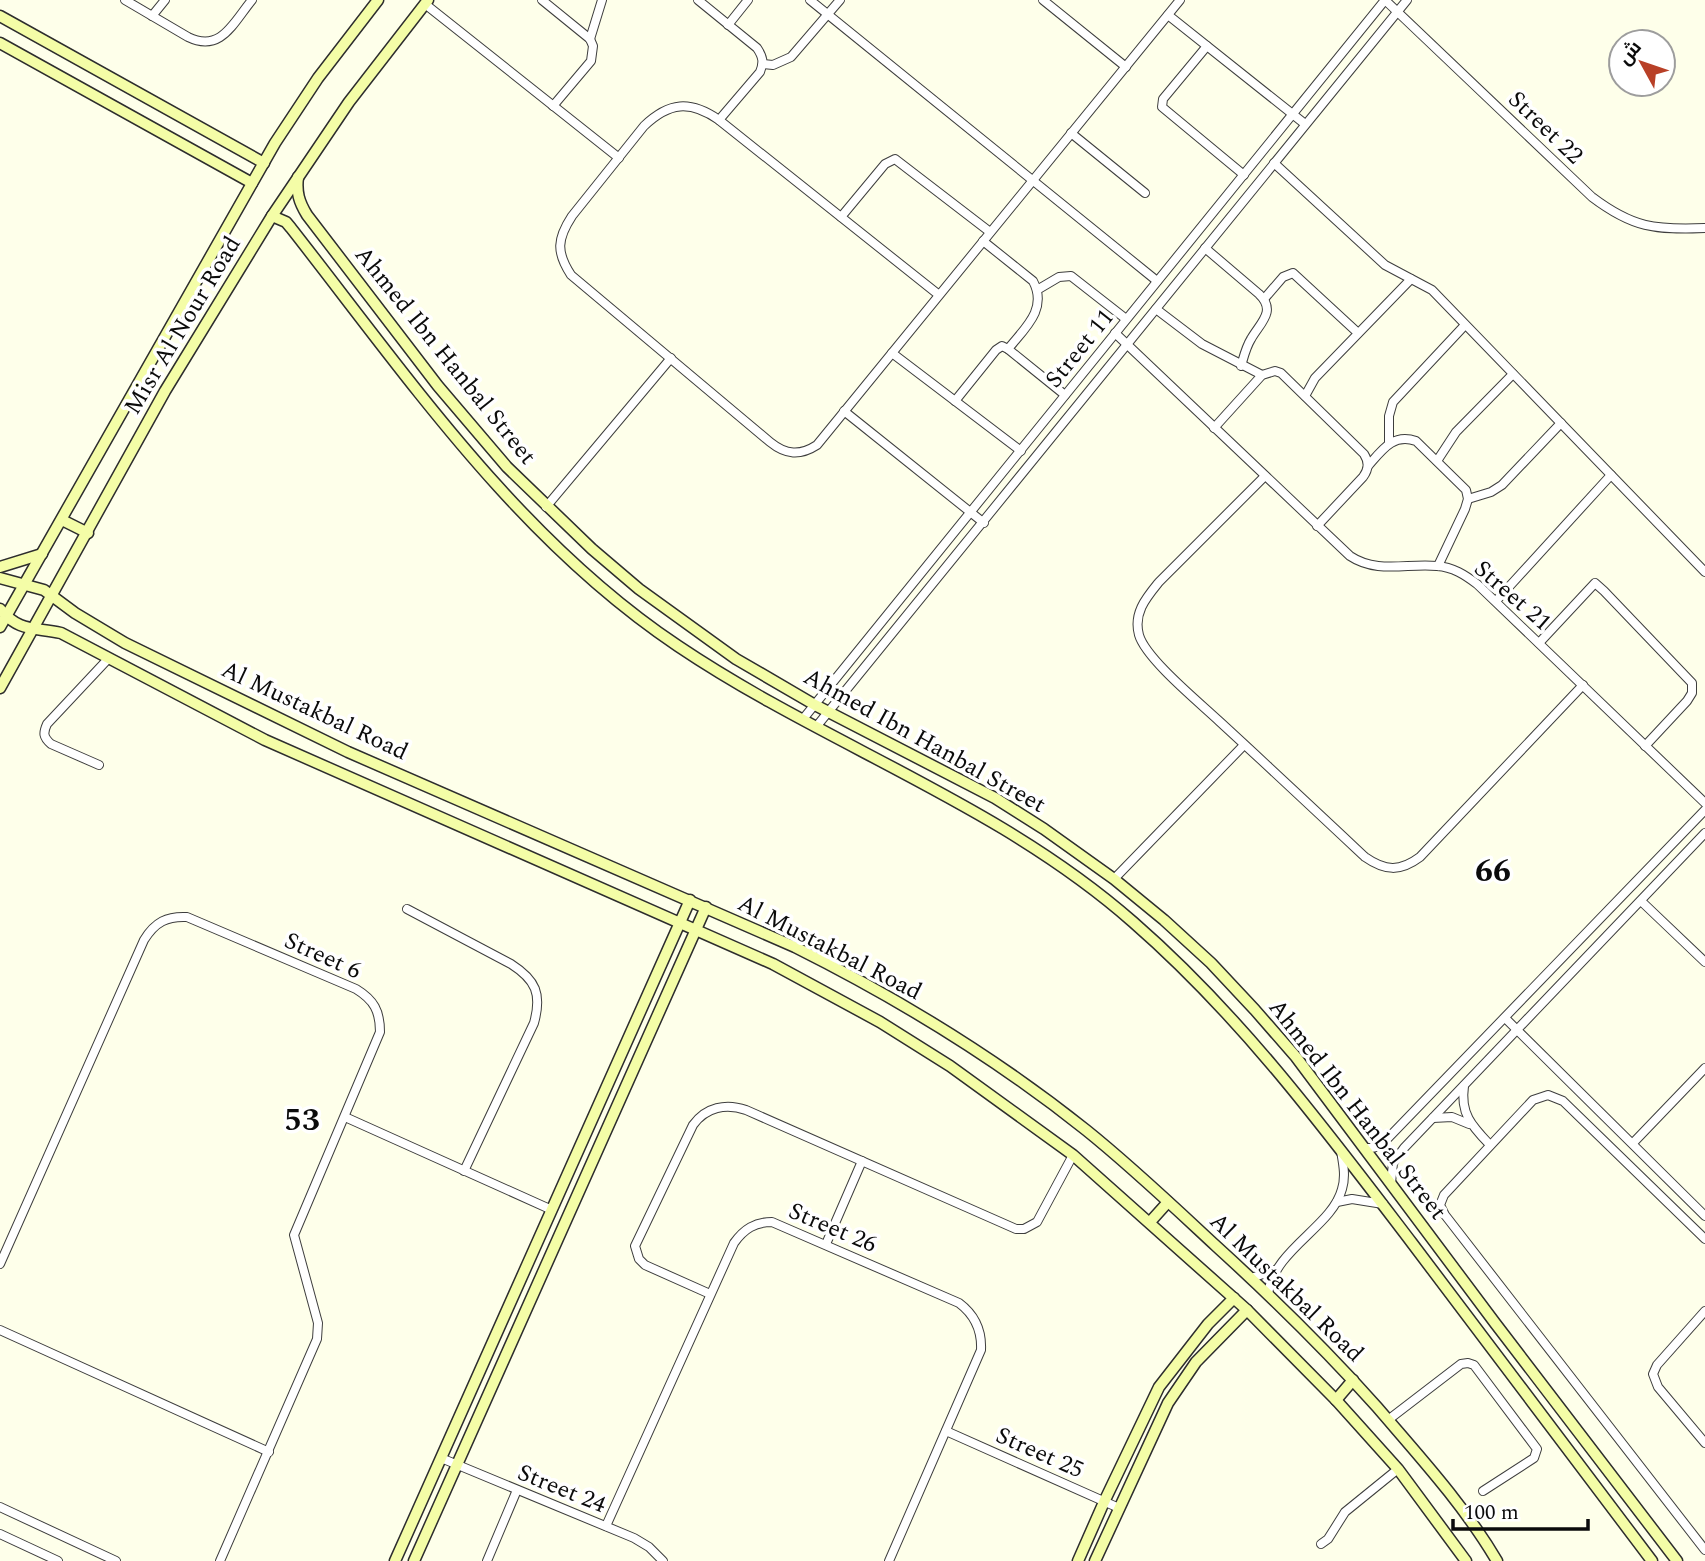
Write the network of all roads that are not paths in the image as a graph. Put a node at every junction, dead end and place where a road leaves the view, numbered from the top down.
1 (125, 0) edge
2 (165, 0) edge
3 (251, 0) edge
4 (378, 0) edge
5 (542, 0) edge
6 (602, 0) edge
7 (698, 0) edge
8 (748, 0) edge
9 (810, 0) edge
10 (840, 0) edge
11 (1043, 0) edge
12 (1180, 0) edge
13 (1385, 0) edge
14 (1406, 0) edge
15 (426, 2) edge
16 (1397, 12) junction
17 (828, 15) junction
18 (1168, 15) junction
19 (0, 16) edge
20 (152, 16) junction
21 (728, 24) junction
22 (590, 39) junction
23 (0, 43) edge
24 (1207, 46) junction
25 (69, 55) junction
26 (763, 64) junction
27 (1126, 67) junction
28 (57, 75) junction
29 (553, 106) junction
30 (1293, 114) junction
31 (719, 120) junction
32 (1305, 124) junction
33 (1071, 134) junction
34 (619, 158) junction
35 (264, 163) junction
36 (1274, 163) junction
37 (1244, 175) junction
38 (298, 177) junction
39 (1032, 181) junction
40 (252, 183) junction
41 (1145, 193) dead end
42 (272, 216) junction
43 (841, 217) junction
44 (1705, 228) edge
45 (990, 232) junction
46 (983, 241) junction
47 (1205, 248) junction
48 (1411, 279) junction
49 (1157, 281) junction
50 (1037, 290) junction
51 (939, 295) junction
52 (1264, 299) junction
53 (1156, 309) junction
54 (1126, 319) junction
55 (1465, 325) junction
56 (1115, 332) junction
57 (1358, 333) junction
58 (1128, 344) junction
59 (1009, 349) junction
60 (892, 353) junction
61 (671, 358) junction
62 (1241, 366) junction
63 (1513, 374) junction
64 (1262, 375) junction
65 (1065, 395) junction
66 (1305, 396) junction
67 (955, 401) junction
68 (844, 411) junction
69 (1561, 423) junction
70 (1214, 428) junction
71 (1389, 442) junction
72 (1021, 451) junction
73 (1437, 461) junction
74 (1368, 466) junction
75 (1611, 475) junction
76 (1265, 476) junction
77 (1468, 499) junction
78 (546, 507) junction
79 (971, 513) junction
80 (62, 520) junction
81 (984, 523) junction
82 (1317, 526) junction
83 (88, 533) junction
84 (42, 554) junction
85 (1438, 566) junction
86 (0, 567) edge
87 (1705, 572) edge
88 (0, 578) edge
89 (24, 584) junction
90 (52, 596) junction
91 (1496, 601) junction
92 (3, 612) edge
93 (89, 622) junction
94 (0, 627) edge
95 (33, 629) junction
96 (79, 642) junction
97 (1539, 643) junction
98 (108, 659) junction
99 (839, 675) junction
100 (851, 685) junction
101 (1583, 685) junction
102 (0, 688) edge
103 (815, 705) junction
104 (829, 712) junction
105 (803, 719) junction
106 (816, 727) junction
107 (1244, 745) junction
108 (1645, 746) junction
109 (99, 765) dead end
110 (1705, 803) edge
111 (1705, 810) edge
112 (1705, 833) edge
113 (1114, 879) junction
114 (690, 900) junction
115 (1641, 901) junction
116 (706, 907) junction
117 (407, 909) dead end
118 (678, 923) junction
119 (695, 929) junction
120 (1705, 962) edge
121 (1505, 1018) junction
122 (1518, 1031) junction
123 (1296, 1057) junction
124 (1705, 1068) edge
125 (1279, 1072) junction
126 (1464, 1086) junction
127 (345, 1117) junction
128 (1433, 1118) junction
129 (1469, 1124) junction
130 (1391, 1135) junction
131 (1633, 1143) junction
132 (1363, 1146) junction
133 (1490, 1146) junction
134 (1404, 1148) junction
135 (1341, 1151) junction
136 (1073, 1155) junction
137 (862, 1161) junction
138 (464, 1171) junction
139 (1392, 1186) junction
140 (1168, 1202) junction
141 (1337, 1202) junction
142 (1382, 1204) junction
143 (552, 1210) junction
144 (1705, 1216) edge
145 (1150, 1222) junction
146 (539, 1238) junction
147 (1705, 1239) edge
148 (555, 1244) junction
149 (826, 1244) junction
150 (0, 1264) edge
151 (1275, 1270) junction
152 (1251, 1278) junction
153 (710, 1294) junction
154 (1268, 1294) junction
155 (1234, 1298) junction
156 (1247, 1310) junction
157 (1705, 1311) edge
158 (1495, 1323) junction
159 (0, 1330) edge
160 (1480, 1333) junction
161 (1353, 1380) junction
162 (1336, 1400) junction
163 (1388, 1420) junction
164 (946, 1431) junction
165 (1705, 1443) edge
166 (269, 1452) junction
167 (441, 1458) junction
168 (457, 1465) junction
169 (1398, 1469) junction
170 (517, 1490) junction
171 (1483, 1491) dead end
172 (1104, 1502) junction
173 (0, 1507) edge
174 (1119, 1508) junction
175 (606, 1527) junction
176 (0, 1534) edge
177 (1321, 1544) dead end
178 (1705, 1549) edge
179 (58, 1561) edge
180 (116, 1561) edge
181 (220, 1561) edge
182 (395, 1561) edge
183 (414, 1561) edge
184 (487, 1561) edge
185 (663, 1561) edge
186 (888, 1561) edge
187 (1078, 1561) edge
188 (1096, 1561) edge
189 (1466, 1561) edge
190 (1497, 1561) edge
191 (1652, 1561) edge
192 (1677, 1561) edge

1 - 20 street
2 - 20 street
3 - 20 street
4 - 35 street, Misr Al Nour Road
5 - 22 street
6 - 22 street
7 - 21 street
8 - 21 street
9 - 17 street
10 - 17 street
11 - 27 street
12 - 18 street
13 - 16 street, Street 22
13 - 30 street, Street 11
14 - 16 street, Street 11
15 - 29 street
15 - 38 street, Misr Al Nour Road
16 - 32 street, Street 11
16 - 44 street, Street 22
17 - 26 street
17 - 39 street
18 - 24 street
18 - 27 street
19 - 25 street
21 - 26 street
22 - 29 street
23 - 28 street
24 - 30 street
24 - 37 street
25 - 28 street
25 - 35 street
26 - 31 street
27 - 33 street
28 - 40 street
29 - 34 street
30 - 32 street
30 - 37 street, Street 11
31 - 34 street
31 - 43 street
32 - 36 street, Street 11
33 - 39 street
33 - 41 street
34 - 61 street
35 - 40 street, Misr Al Nour Road
36 - 47 street, Street 11
36 - 48 street
37 - 49 street, Street 11
38 - 42 street, Misr Al Nour Road
38 - 78 street, Ahmed Ibn Hanbal Street
39 - 45 street
39 - 49 street
40 - 80 street, Misr Al Nour Road
42 - 83 street, Misr Al Nour Road
42 - 105 street, Ahmed Ibn Hanbal Street
43 - 45 street
43 - 51 street
45 - 46 street
46 - 50 street
46 - 51 street
47 - 52 street
47 - 53 street, Street 11
48 - 55 street
48 - 57 street
49 - 54 street, Street 11
50 - 54 street
50 - 59 street
51 - 60 street
52 - 57 street
52 - 62 street
53 - 58 street, Street 11
53 - 62 street
54 - 56 street, Street 11
55 - 63 street
55 - 71 street
56 - 58 street, Street 21
56 - 65 street, Street 11
57 - 66 street
58 - 70 street, Street 21
58 - 81 street, Street 11
59 - 65 street
59 - 67 street
60 - 67 street
60 - 68 street
61 - 68 street
61 - 78 street
62 - 64 street
63 - 69 street
63 - 73 street
64 - 66 street
64 - 70 street
65 - 72 street, Street 11
66 - 74 street
67 - 72 street
68 - 79 street
69 - 75 street
69 - 77 street
70 - 76 street, Street 21
71 - 73 street
71 - 74 street
72 - 79 street, Street 11
73 - 77 street
74 - 82 street
75 - 87 street
75 - 91 street
76 - 82 street, Street 21
76 - 107 street
77 - 85 street
78 - 103 street, Ahmed Ibn Hanbal Street
79 - 81 street
79 - 99 street, Street 11
80 - 83 street
80 - 84 street, Misr Al Nour Road
81 - 100 street, Street 11
82 - 85 street, Street 21
83 - 90 street, Misr Al Nour Road
84 - 86 street
84 - 89 street, Misr Al Nour Road
85 - 91 street, Street 21
88 - 89 street, Al Mustakbal Road
89 - 90 street, Al Mustakbal Road
89 - 92 street, Misr Al Nour Road
90 - 93 street, Al Mustakbal Road
90 - 95 street, Misr Al Nour Road
91 - 97 street, Street 21
92 - 94 street, Misr Al Nour Road
92 - 95 street, Al Mustakbal Road
93 - 96 street
93 - 114 street, Al Mustakbal Road
95 - 96 street, Al Mustakbal Road
95 - 102 street, Misr Al Nour Road
96 - 98 street, Al Mustakbal Road
97 - 101 street, Street 21
97 - 108 street
98 - 109 street
98 - 118 street, Al Mustakbal Road
99 - 100 street
99 - 103 street, Street 11
100 - 104 street, Street 11
101 - 107 street
101 - 108 street, Street 21
103 - 104 street, Ahmed Ibn Hanbal Street
103 - 105 street, Street 11
104 - 106 street, Street 11
104 - 113 street, Ahmed Ibn Hanbal Street
105 - 106 street, Ahmed Ibn Hanbal Street
106 - 125 street, Ahmed Ibn Hanbal Street
107 - 113 street
108 - 110 street, Street 21
111 - 121 street
112 - 115 street
113 - 123 street, Ahmed Ibn Hanbal Street
114 - 116 street, Al Mustakbal Road
114 - 118 street
115 - 120 street
115 - 122 street
116 - 119 street
116 - 140 street, Al Mustakbal Road
117 - 138 street
118 - 119 street, Al Mustakbal Road
118 - 143 street
119 - 136 street, Al Mustakbal Road
119 - 148 street
121 - 122 street
121 - 130 street
122 - 126 street
122 - 131 street
123 - 125 street
123 - 132 street, Ahmed Ibn Hanbal Street
124 - 131 street
125 - 135 street, Ahmed Ibn Hanbal Street
126 - 128 street
126 - 129 street
127 - 138 street
127 - 150 street, Street 6
127 - 166 street, Street 6
128 - 129 street
128 - 134 street
129 - 133 street
130 - 132 street
130 - 134 street
131 - 144 street
132 - 139 street, Ahmed Ibn Hanbal Street
133 - 147 street
133 - 178 street
134 - 139 street
135 - 141 street
135 - 142 street, Ahmed Ibn Hanbal Street
136 - 137 street
136 - 145 street, Al Mustakbal Road
137 - 149 street
137 - 153 street
138 - 143 street
139 - 158 street, Ahmed Ibn Hanbal Street
140 - 145 street
140 - 152 street, Al Mustakbal Road
141 - 142 street
141 - 151 street
142 - 160 street, Ahmed Ibn Hanbal Street
143 - 146 street
145 - 155 street, Al Mustakbal Road
146 - 148 street
146 - 167 street
148 - 168 street
149 - 153 street, Street 26
149 - 164 street, Street 26
151 - 152 street
151 - 154 street
152 - 154 street, Al Mustakbal Road
153 - 175 street, Street 26
154 - 161 street, Al Mustakbal Road
155 - 156 street, Al Mustakbal Road
155 - 172 street
156 - 162 street, Al Mustakbal Road
156 - 174 street
157 - 165 street
158 - 160 street
158 - 192 street, Ahmed Ibn Hanbal Street
159 - 166 street
160 - 191 street, Ahmed Ibn Hanbal Street
161 - 162 street
161 - 163 street, Al Mustakbal Road
162 - 169 street, Al Mustakbal Road
163 - 171 street
163 - 190 street, Al Mustakbal Road
164 - 172 street, Street 25
164 - 186 street
166 - 181 street, Street 6
167 - 168 street, Street 24
167 - 182 street
168 - 170 street, Street 24
168 - 183 street
169 - 177 street
169 - 189 street, Al Mustakbal Road
170 - 175 street, Street 24
170 - 184 street
172 - 174 street, Street 25
172 - 187 street
173 - 180 street
174 - 188 street
175 - 185 street, Street 24
176 - 179 street

